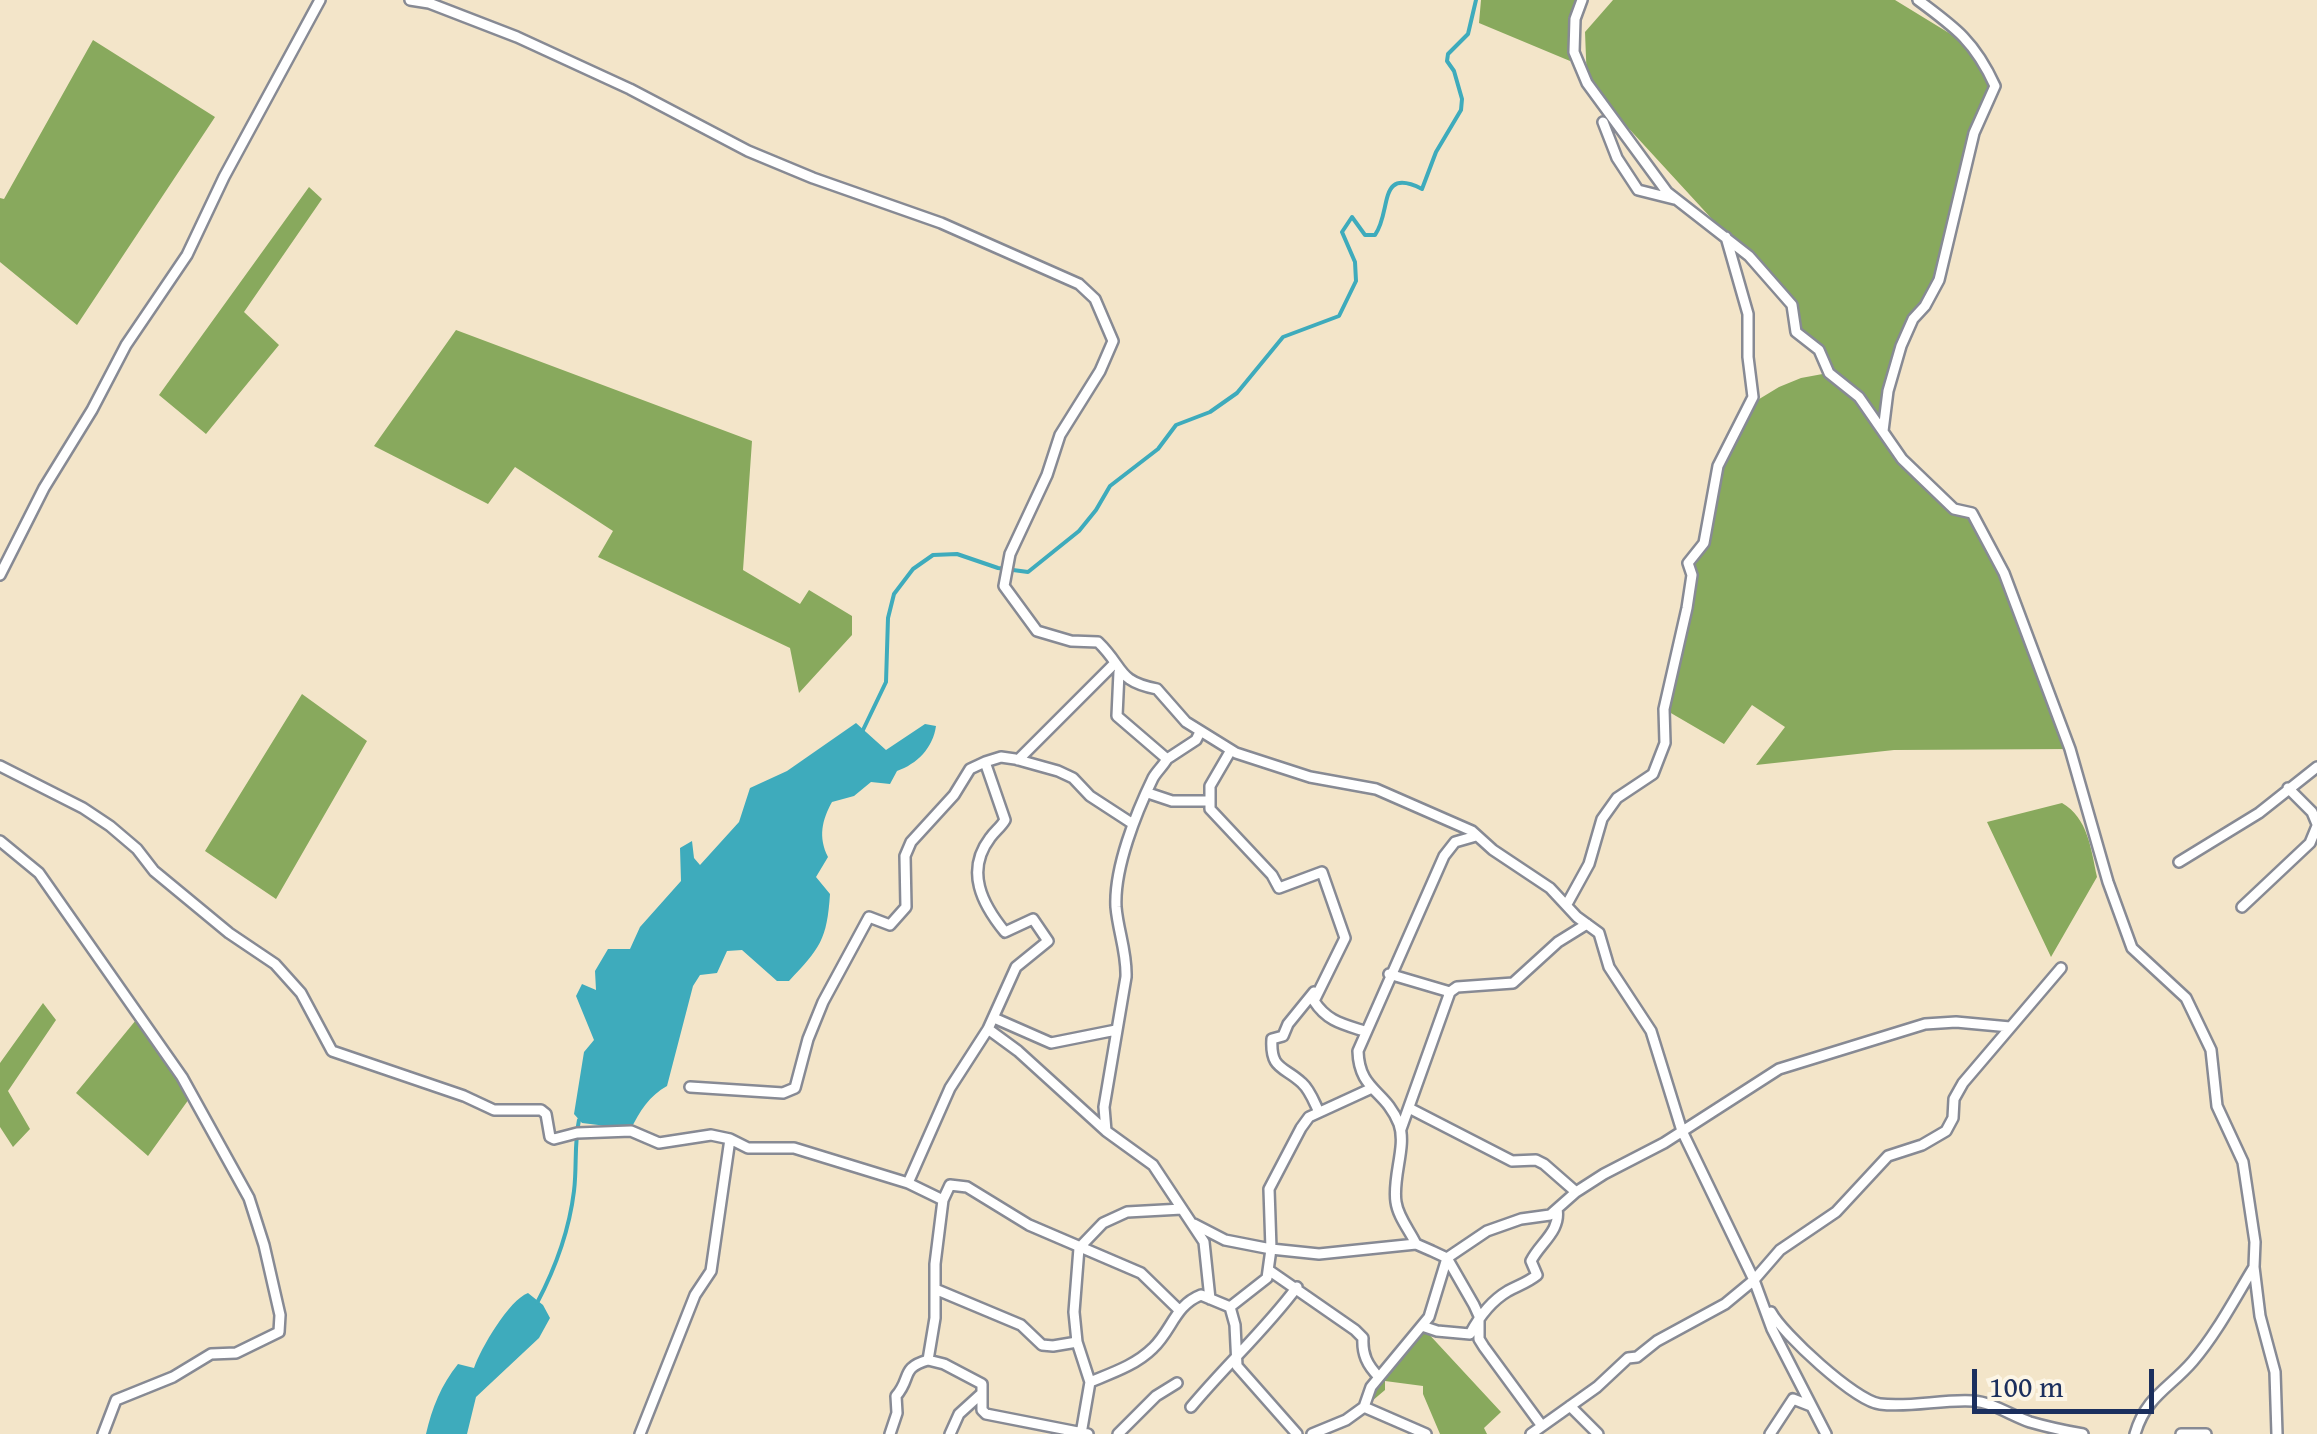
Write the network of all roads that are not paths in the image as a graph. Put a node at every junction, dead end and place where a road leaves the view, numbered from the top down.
1 (320, 0) edge
2 (410, 0) edge
3 (1582, 0) edge
4 (1918, 0) edge
5 (1603, 122) dead end
6 (1676, 200) junction
7 (1725, 236) junction
8 (1883, 432) junction
9 (0, 575) edge
10 (1117, 667) junction
11 (1200, 732) junction
12 (1230, 750) junction
13 (1018, 760) junction
14 (1167, 760) junction
15 (986, 762) junction
16 (0, 766) edge
17 (2317, 767) edge
18 (2288, 788) junction
19 (1148, 793) junction
20 (1208, 800) junction
21 (1133, 824) junction
22 (2317, 825) edge
23 (1476, 836) junction
24 (0, 841) edge
25 (2180, 862) dead end
26 (1567, 904) junction
27 (2242, 908) dead end
28 (1588, 924) junction
29 (2062, 968) dead end
30 (1332, 970) junction
31 (1389, 974) junction
32 (1450, 992) junction
33 (994, 1018) junction
34 (2010, 1026) junction
35 (988, 1029) junction
36 (1116, 1030) junction
37 (1364, 1031) junction
38 (690, 1087) dead end
39 (1370, 1089) junction
40 (1409, 1108) junction
41 (1319, 1112) junction
42 (1106, 1130) junction
43 (1401, 1130) junction
44 (1682, 1131) junction
45 (730, 1139) junction
46 (908, 1183) junction
47 (1576, 1192) junction
48 (943, 1200) junction
49 (1182, 1210) junction
50 (1558, 1210) junction
51 (1191, 1223) junction
52 (1416, 1244) junction
53 (1079, 1248) junction
54 (1271, 1249) junction
55 (1447, 1258) junction
56 (2254, 1267) junction
57 (1270, 1272) junction
58 (1754, 1282) junction
59 (1297, 1288) junction
60 (935, 1289) junction
61 (1210, 1299) junction
62 (1230, 1307) junction
63 (1179, 1310) junction
64 (1479, 1316) junction
65 (1422, 1326) junction
66 (1077, 1342) junction
67 (1235, 1356) junction
68 (928, 1360) junction
69 (1379, 1378) junction
70 (1090, 1382) junction
71 (1177, 1384) dead end
72 (981, 1394) junction
73 (1364, 1406) junction
74 (1570, 1406) junction
75 (1811, 1406) junction
76 (1191, 1407) dead end
77 (1542, 1426) junction
78 (103, 1434) edge
79 (640, 1434) edge
80 (890, 1434) edge
81 (950, 1434) edge
82 (1084, 1434) edge
83 (1118, 1434) edge
84 (1297, 1434) edge
85 (1312, 1434) edge
86 (1426, 1434) edge
87 (1532, 1434) edge
88 (1598, 1434) edge
89 (1770, 1434) edge
90 (1826, 1434) edge
91 (2083, 1434) edge
92 (2135, 1434) edge
93 (2181, 1434) edge
94 (2206, 1434) edge
95 (2277, 1434) edge

1 - 9 street
2 - 10 street
3 - 6 street
4 - 8 street
5 - 6 street
6 - 7 street
7 - 8 street
7 - 26 street
8 - 56 street
10 - 11 street
10 - 13 street
10 - 14 street
11 - 12 street
11 - 14 street
12 - 20 street
12 - 23 street
13 - 15 street
13 - 21 street
14 - 19 street
15 - 33 street
15 - 38 street
16 - 45 street
17 - 18 street
18 - 22 street
18 - 25 street
19 - 20 street
19 - 21 street
20 - 30 street
21 - 36 street
22 - 27 street
23 - 26 street
23 - 31 street
24 - 78 street
26 - 28 street
28 - 32 street
28 - 44 street
29 - 34 street
30 - 37 street
30 - 41 street
31 - 32 street
31 - 37 street
32 - 40 street
33 - 35 street
33 - 36 street
34 - 44 street
34 - 58 street
35 - 42 street
35 - 46 street
36 - 42 street
37 - 39 street
39 - 41 street
39 - 43 street
40 - 43 street
40 - 47 street
41 - 54 street
42 - 49 street
43 - 52 street
44 - 47 street
44 - 58 street
45 - 46 street
45 - 79 street
46 - 48 street
47 - 50 street
48 - 53 street
48 - 60 street
49 - 51 street
49 - 53 street
50 - 55 street
50 - 64 street
51 - 54 street
51 - 61 street
52 - 54 street
52 - 55 street
53 - 63 street
53 - 66 street
54 - 57 street
55 - 64 street
55 - 65 street
56 - 92 street
56 - 95 street
57 - 59 street
57 - 62 street
58 - 74 street
58 - 75 street
58 - 91 street
59 - 67 street
59 - 69 street
60 - 66 street
60 - 68 street
61 - 62 street
61 - 63 street
62 - 67 street
63 - 70 street
64 - 65 street
64 - 77 street
65 - 69 street
66 - 70 street
67 - 76 street
67 - 84 street
68 - 72 street
68 - 80 street
69 - 73 street
70 - 82 street
71 - 83 street
72 - 81 street
72 - 82 street
73 - 85 street
73 - 86 street
74 - 77 street
74 - 88 street
75 - 89 street
75 - 90 street
77 - 87 street
93 - 94 street

